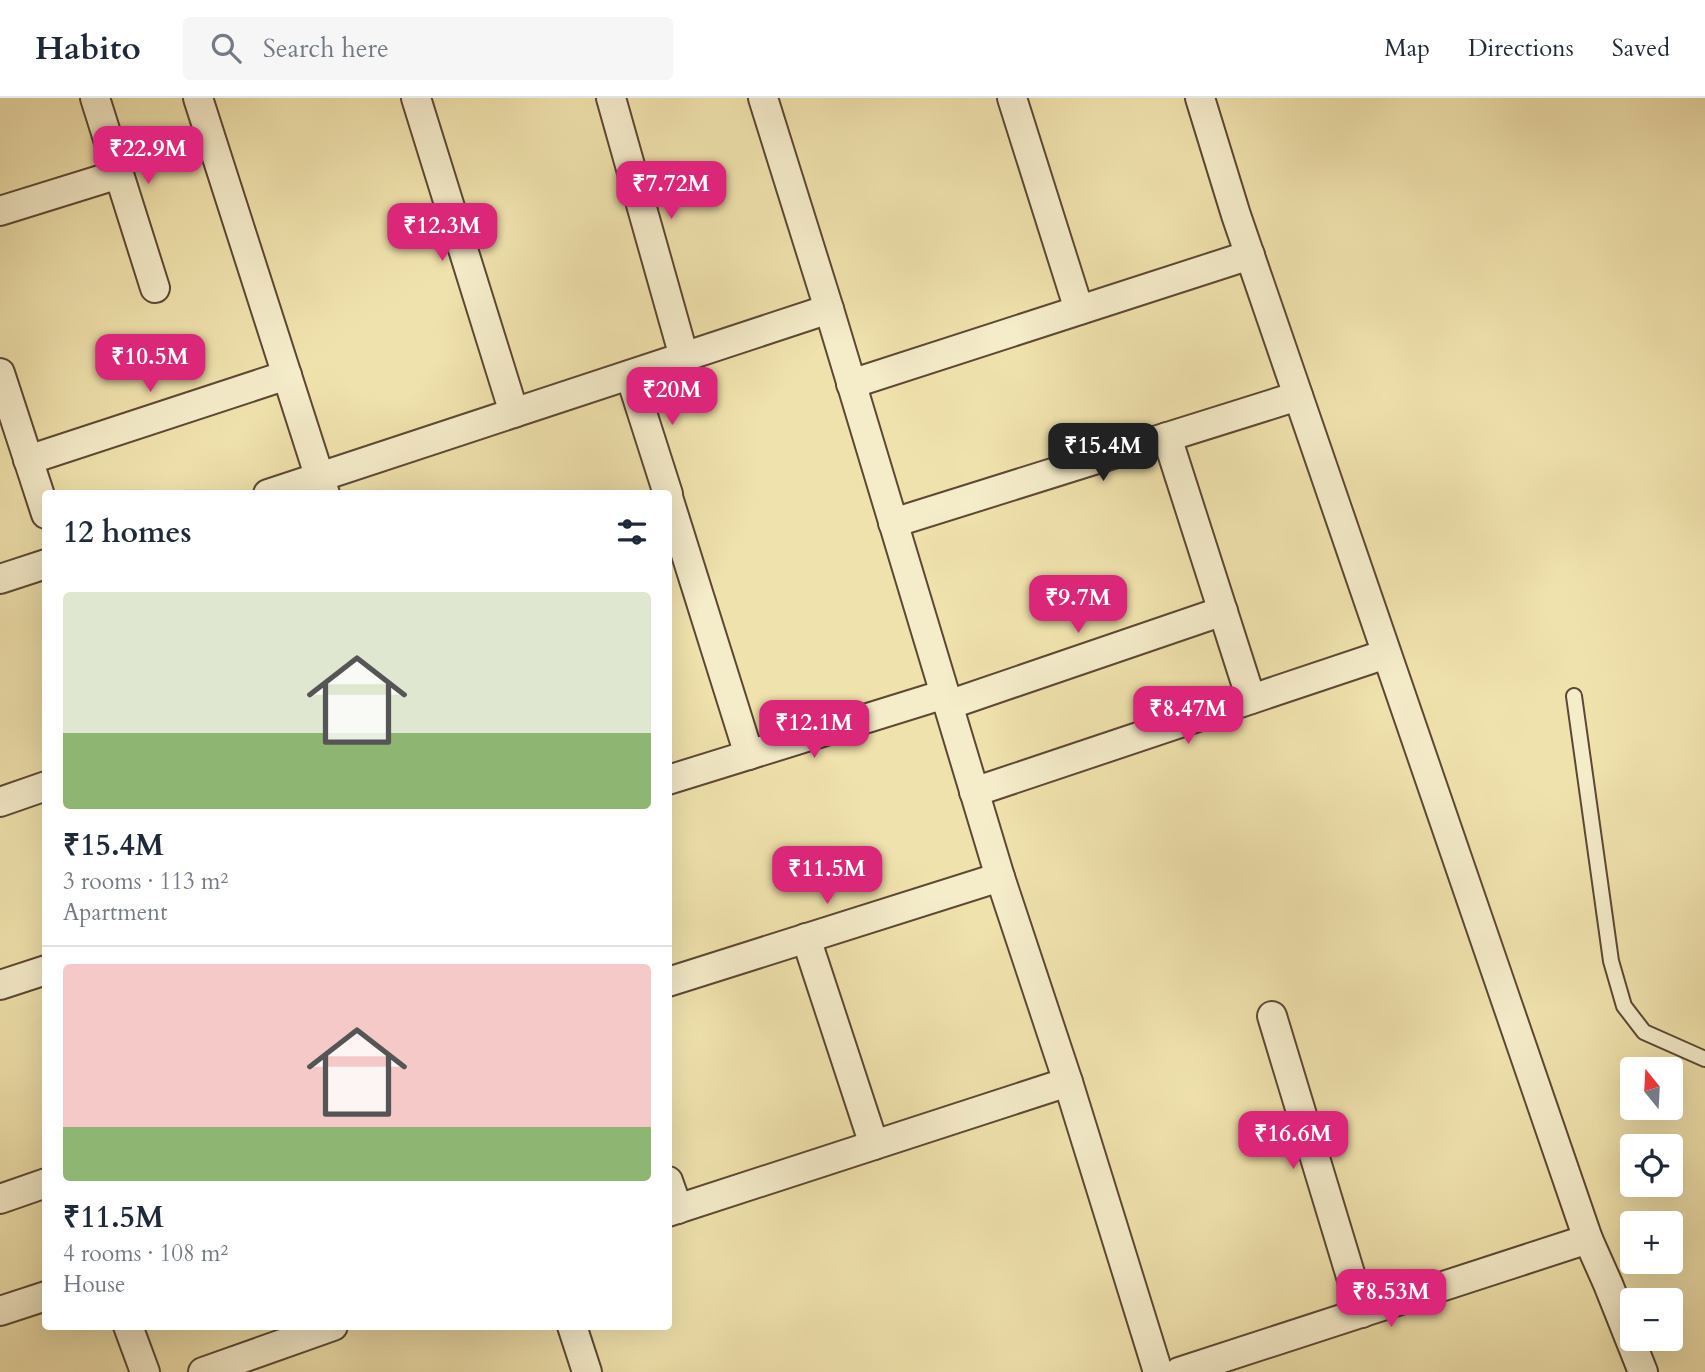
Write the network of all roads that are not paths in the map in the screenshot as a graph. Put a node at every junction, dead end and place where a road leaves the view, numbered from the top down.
1 (95, 98) edge
2 (198, 98) edge
3 (416, 98) edge
4 (611, 98) edge
5 (762, 98) edge
6 (1012, 98) edge
7 (1200, 98) edge
8 (119, 174) junction
9 (0, 211) edge
10 (1250, 255) junction
11 (155, 288) dead end
12 (829, 309) junction
13 (1079, 310) junction
14 (684, 357) junction
15 (0, 373) edge
16 (287, 375) junction
17 (630, 375) junction
18 (851, 384) junction
19 (1298, 396) junction
20 (514, 413) junction
21 (1167, 437) junction
22 (28, 460) junction
23 (322, 485) edge
24 (292, 490) edge
25 (666, 490) edge
26 (42, 502) edge
27 (672, 521) edge
28 (893, 523) junction
29 (42, 565) edge
30 (680, 574) edge
31 (0, 579) edge
32 (1223, 611) junction
33 (1386, 653) junction
34 (1574, 696) dead end
35 (1251, 699) junction
36 (947, 700) junction
37 (749, 755) junction
38 (672, 779) edge
39 (42, 787) edge
40 (974, 792) junction
41 (0, 802) edge
42 (1000, 877) junction
43 (806, 938) junction
44 (42, 971) edge
45 (672, 981) edge
46 (0, 985) edge
47 (1272, 1016) dead end
48 (1705, 1059) edge
49 (1068, 1082) junction
50 (874, 1145) junction
51 (42, 1184) edge
52 (0, 1199) edge
53 (673, 1210) edge
54 (1588, 1239) junction
55 (42, 1297) edge
56 (0, 1311) edge
57 (1362, 1313) junction
58 (129, 1330) edge
59 (322, 1330) edge
60 (573, 1330) edge
61 (145, 1372) edge
62 (203, 1372) edge
63 (587, 1372) edge
64 (1158, 1372) edge
65 (1179, 1372) edge
66 (1643, 1372) edge

1 - 8 street
2 - 16 street
3 - 20 street
4 - 14 street
5 - 12 street
6 - 13 street
7 - 10 street
8 - 9 street
8 - 11 street
10 - 13 street
10 - 19 street
12 - 14 street
12 - 18 street
13 - 18 street
14 - 17 street
15 - 22 street
16 - 22 street
16 - 23 street
17 - 20 street
17 - 25 street
18 - 28 street
19 - 21 street
19 - 33 street
20 - 23 street
21 - 28 street
21 - 32 street
22 - 26 street
23 - 24 street
27 - 30 street
28 - 36 street
29 - 31 street
30 - 37 street
32 - 35 street
32 - 36 street
33 - 35 street
33 - 54 street
34 - 48 lane
35 - 40 street
36 - 37 street
36 - 40 street
37 - 38 street
39 - 41 street
40 - 42 street
42 - 43 street
42 - 49 street
43 - 45 street
43 - 50 street
44 - 46 street
47 - 57 street
49 - 50 street
49 - 64 street
50 - 53 street
51 - 52 street
54 - 57 street
54 - 66 street
55 - 56 street
57 - 65 street
58 - 61 street
59 - 62 street
60 - 63 street

